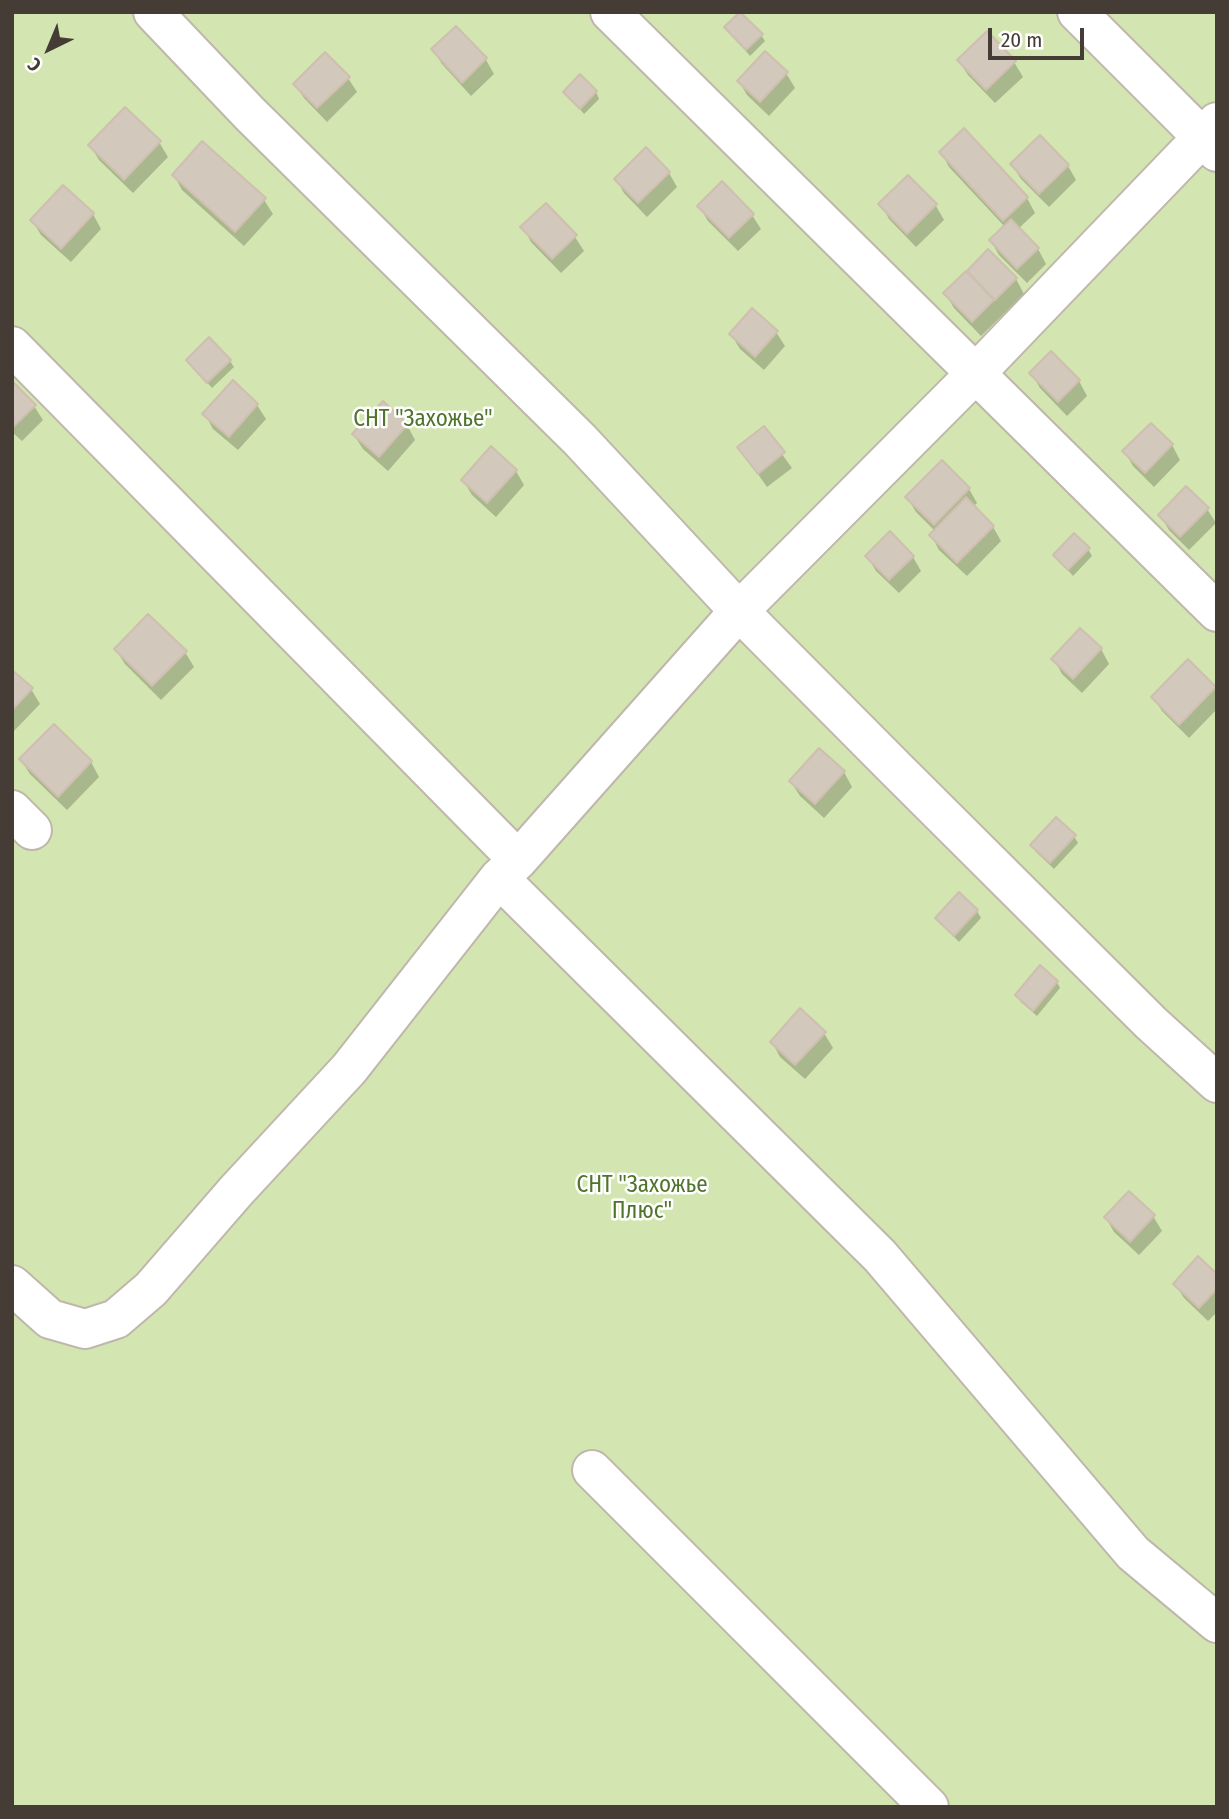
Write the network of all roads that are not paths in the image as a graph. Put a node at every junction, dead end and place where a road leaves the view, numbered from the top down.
1 (153, 12) edge
2 (610, 12) edge
3 (1077, 12) edge
4 (1212, 137) edge
5 (12, 346) edge
6 (975, 374) junction
7 (739, 611) junction
8 (1217, 612) edge
9 (509, 869) junction
10 (1217, 1083) edge
11 (12, 1285) edge
12 (592, 1470) dead end
13 (1217, 1623) edge
14 (929, 1807) edge

1 - 7 lane
2 - 6 lane
3 - 4 lane
4 - 6 lane
5 - 9 lane
6 - 7 lane
6 - 8 lane
7 - 9 lane
7 - 10 lane
9 - 11 lane
9 - 13 lane
12 - 14 lane

